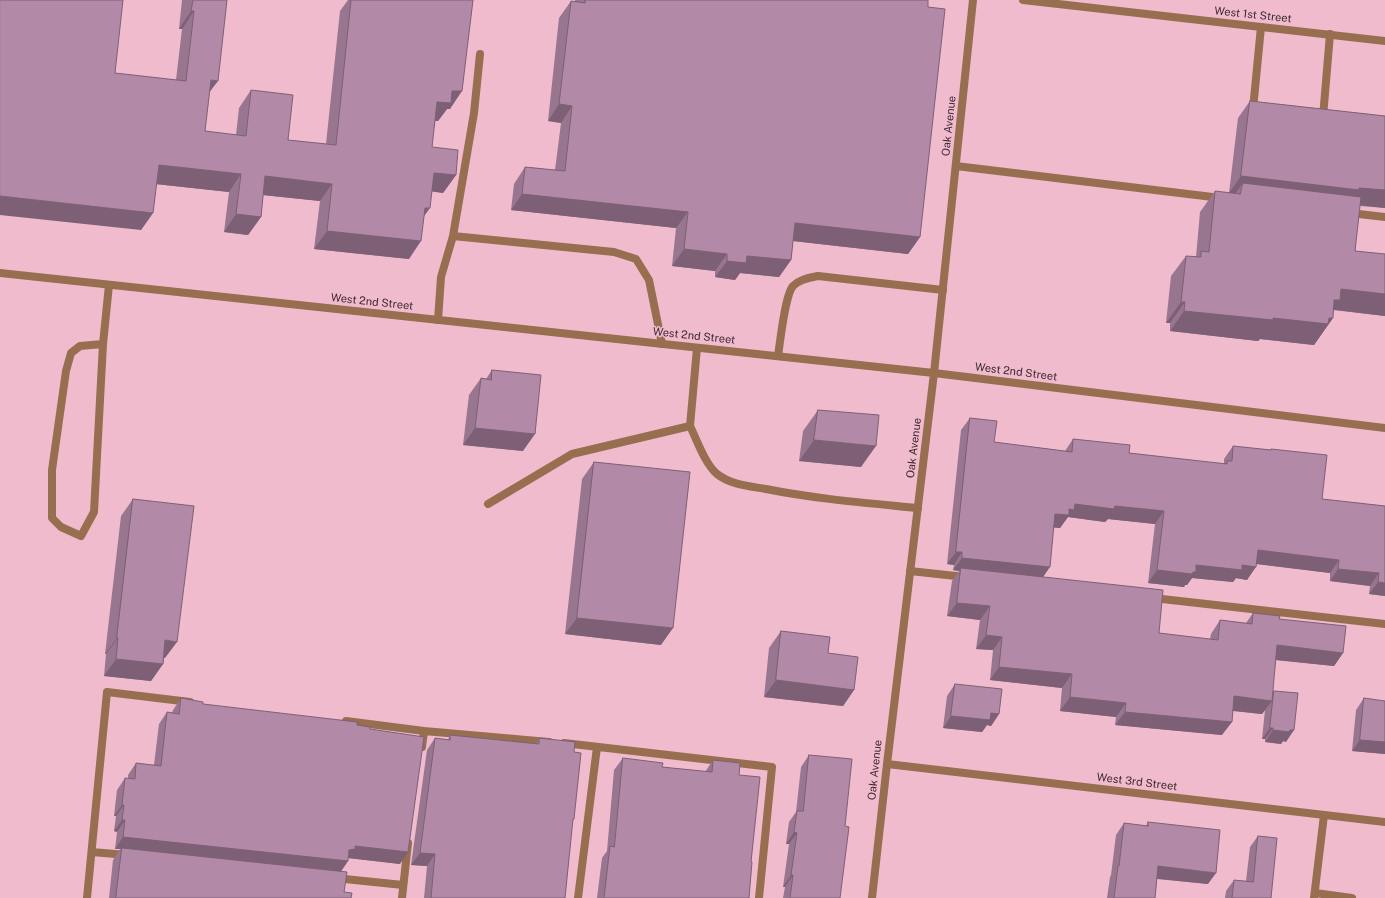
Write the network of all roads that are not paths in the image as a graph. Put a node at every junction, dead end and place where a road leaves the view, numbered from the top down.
1 (973, 0) edge
2 (1023, 0) edge
3 (1261, 27) junction
4 (1330, 34) junction
5 (1385, 41) edge
6 (480, 54) dead end
7 (1253, 109) edge
8 (1323, 117) edge
9 (956, 166) junction
10 (1229, 199) edge
11 (1338, 212) edge
12 (1385, 217) edge
13 (453, 236) junction
14 (0, 273) edge
15 (109, 285) junction
16 (943, 290) junction
17 (438, 320) junction
18 (103, 344) junction
19 (662, 344) junction
20 (697, 348) junction
21 (778, 356) junction
22 (934, 373) junction
23 (690, 426) junction
24 (1385, 428) edge
25 (488, 504) dead end
26 (918, 508) junction
27 (910, 571) junction
28 (973, 578) edge
29 (1148, 597) edge
30 (1385, 624) edge
31 (194, 703) edge
32 (337, 720) edge
33 (424, 731) junction
34 (597, 747) junction
35 (421, 754) edge
36 (887, 764) junction
37 (1324, 814) junction
38 (1385, 822) edge
39 (409, 838) edge
40 (92, 852) junction
41 (139, 856) edge
42 (325, 876) edge
43 (403, 885) junction
44 (1314, 896) edge
45 (87, 898) edge
46 (402, 898) edge
47 (578, 898) edge
48 (759, 898) edge
49 (872, 898) edge
50 (1352, 898) edge

1 - 9 street, Oak Avenue
2 - 3 street, West 1st Street
3 - 4 street, West 1st Street
3 - 7 street
4 - 5 street, West 1st Street
4 - 8 street
6 - 13 street
9 - 10 street
9 - 16 street, Oak Avenue
11 - 12 street
13 - 17 street
13 - 19 street
14 - 15 street, West 2nd Street
15 - 17 street, West 2nd Street
15 - 18 street
16 - 21 street
16 - 22 street, Oak Avenue
17 - 19 street, West 2nd Street
18 - 18 street
19 - 20 street, West 2nd Street
20 - 21 street, West 2nd Street
20 - 23 street
21 - 22 street, West 2nd Street
22 - 24 street, West 2nd Street
22 - 26 street, Oak Avenue
23 - 25 street
23 - 26 street
26 - 27 street, Oak Avenue
27 - 28 street
27 - 36 street, Oak Avenue
29 - 30 street
31 - 40 street
32 - 33 street
33 - 34 street
33 - 35 street
34 - 47 street
34 - 48 street
36 - 37 street, West 3rd Street
36 - 49 street, Oak Avenue
37 - 38 street, West 3rd Street
37 - 44 street
39 - 43 street
40 - 41 street
40 - 45 street
42 - 43 street
43 - 46 street
44 - 50 street

